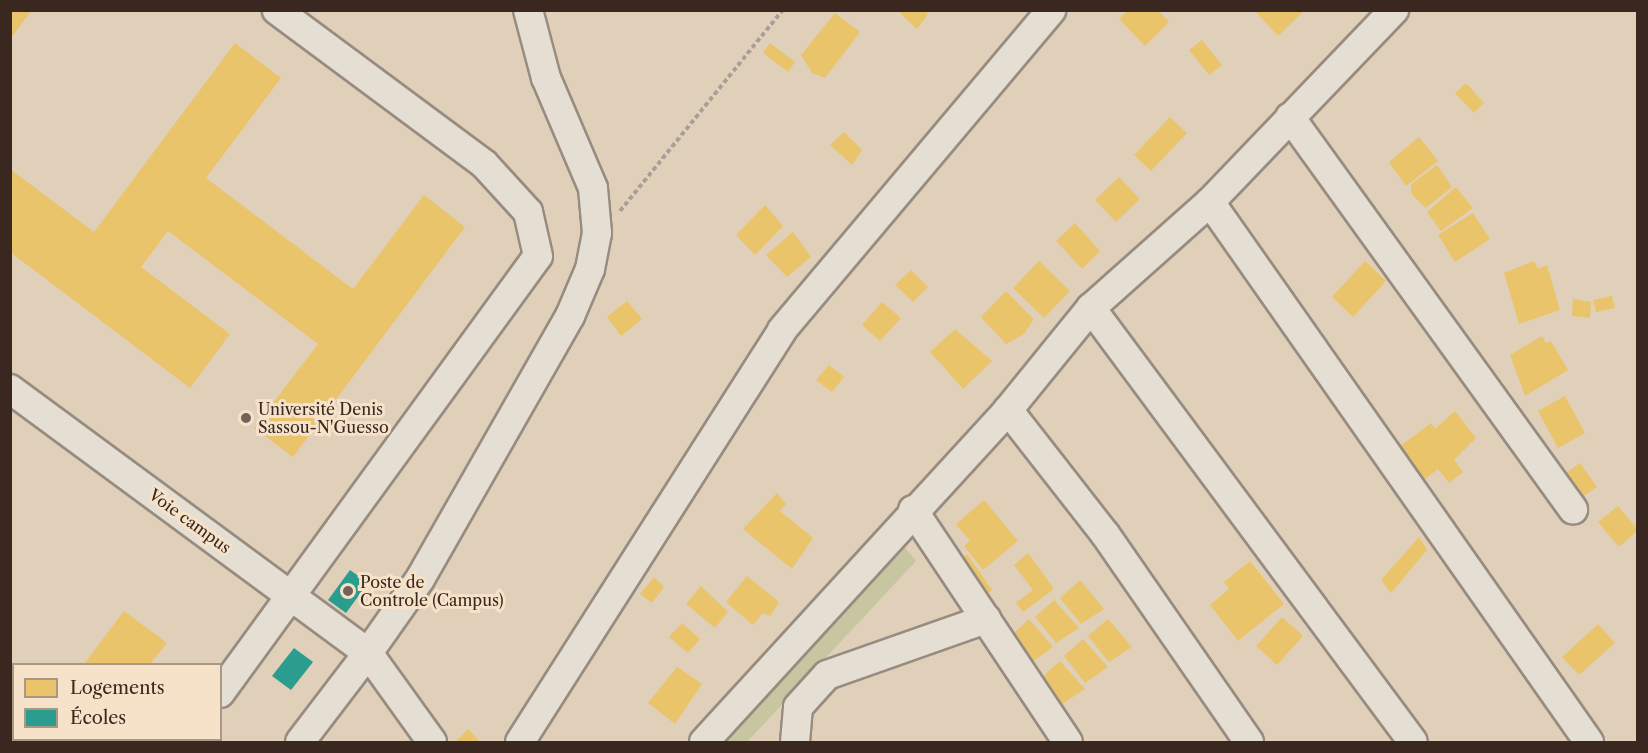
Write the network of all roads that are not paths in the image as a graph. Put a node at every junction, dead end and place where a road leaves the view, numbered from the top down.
1 (277, 10) edge
2 (528, 10) edge
3 (1051, 10) edge
4 (1394, 10) edge
5 (1290, 117) junction
6 (1210, 202) junction
7 (1091, 308) junction
8 (10, 388) edge
9 (1008, 410) junction
10 (913, 510) junction
11 (1573, 510) dead end
12 (289, 594) junction
13 (986, 619) junction
14 (368, 653) junction
15 (222, 690) edge
16 (300, 742) edge
17 (432, 742) edge
18 (520, 742) edge
19 (704, 742) edge
20 (795, 742) edge
21 (1068, 742) edge
22 (1249, 742) edge
23 (1413, 742) edge
24 (1589, 742) edge

1 - 12 street
2 - 14 street
3 - 18 street
4 - 5 street
5 - 6 street
5 - 11 street
6 - 7 street
6 - 24 street
7 - 9 street
7 - 23 street
8 - 12 street, Voie campus
9 - 10 street
9 - 22 street
10 - 13 street
10 - 19 street
12 - 14 street, Voie campus
12 - 15 street
13 - 20 street
13 - 21 street
14 - 16 street
14 - 17 street, Voie campus

